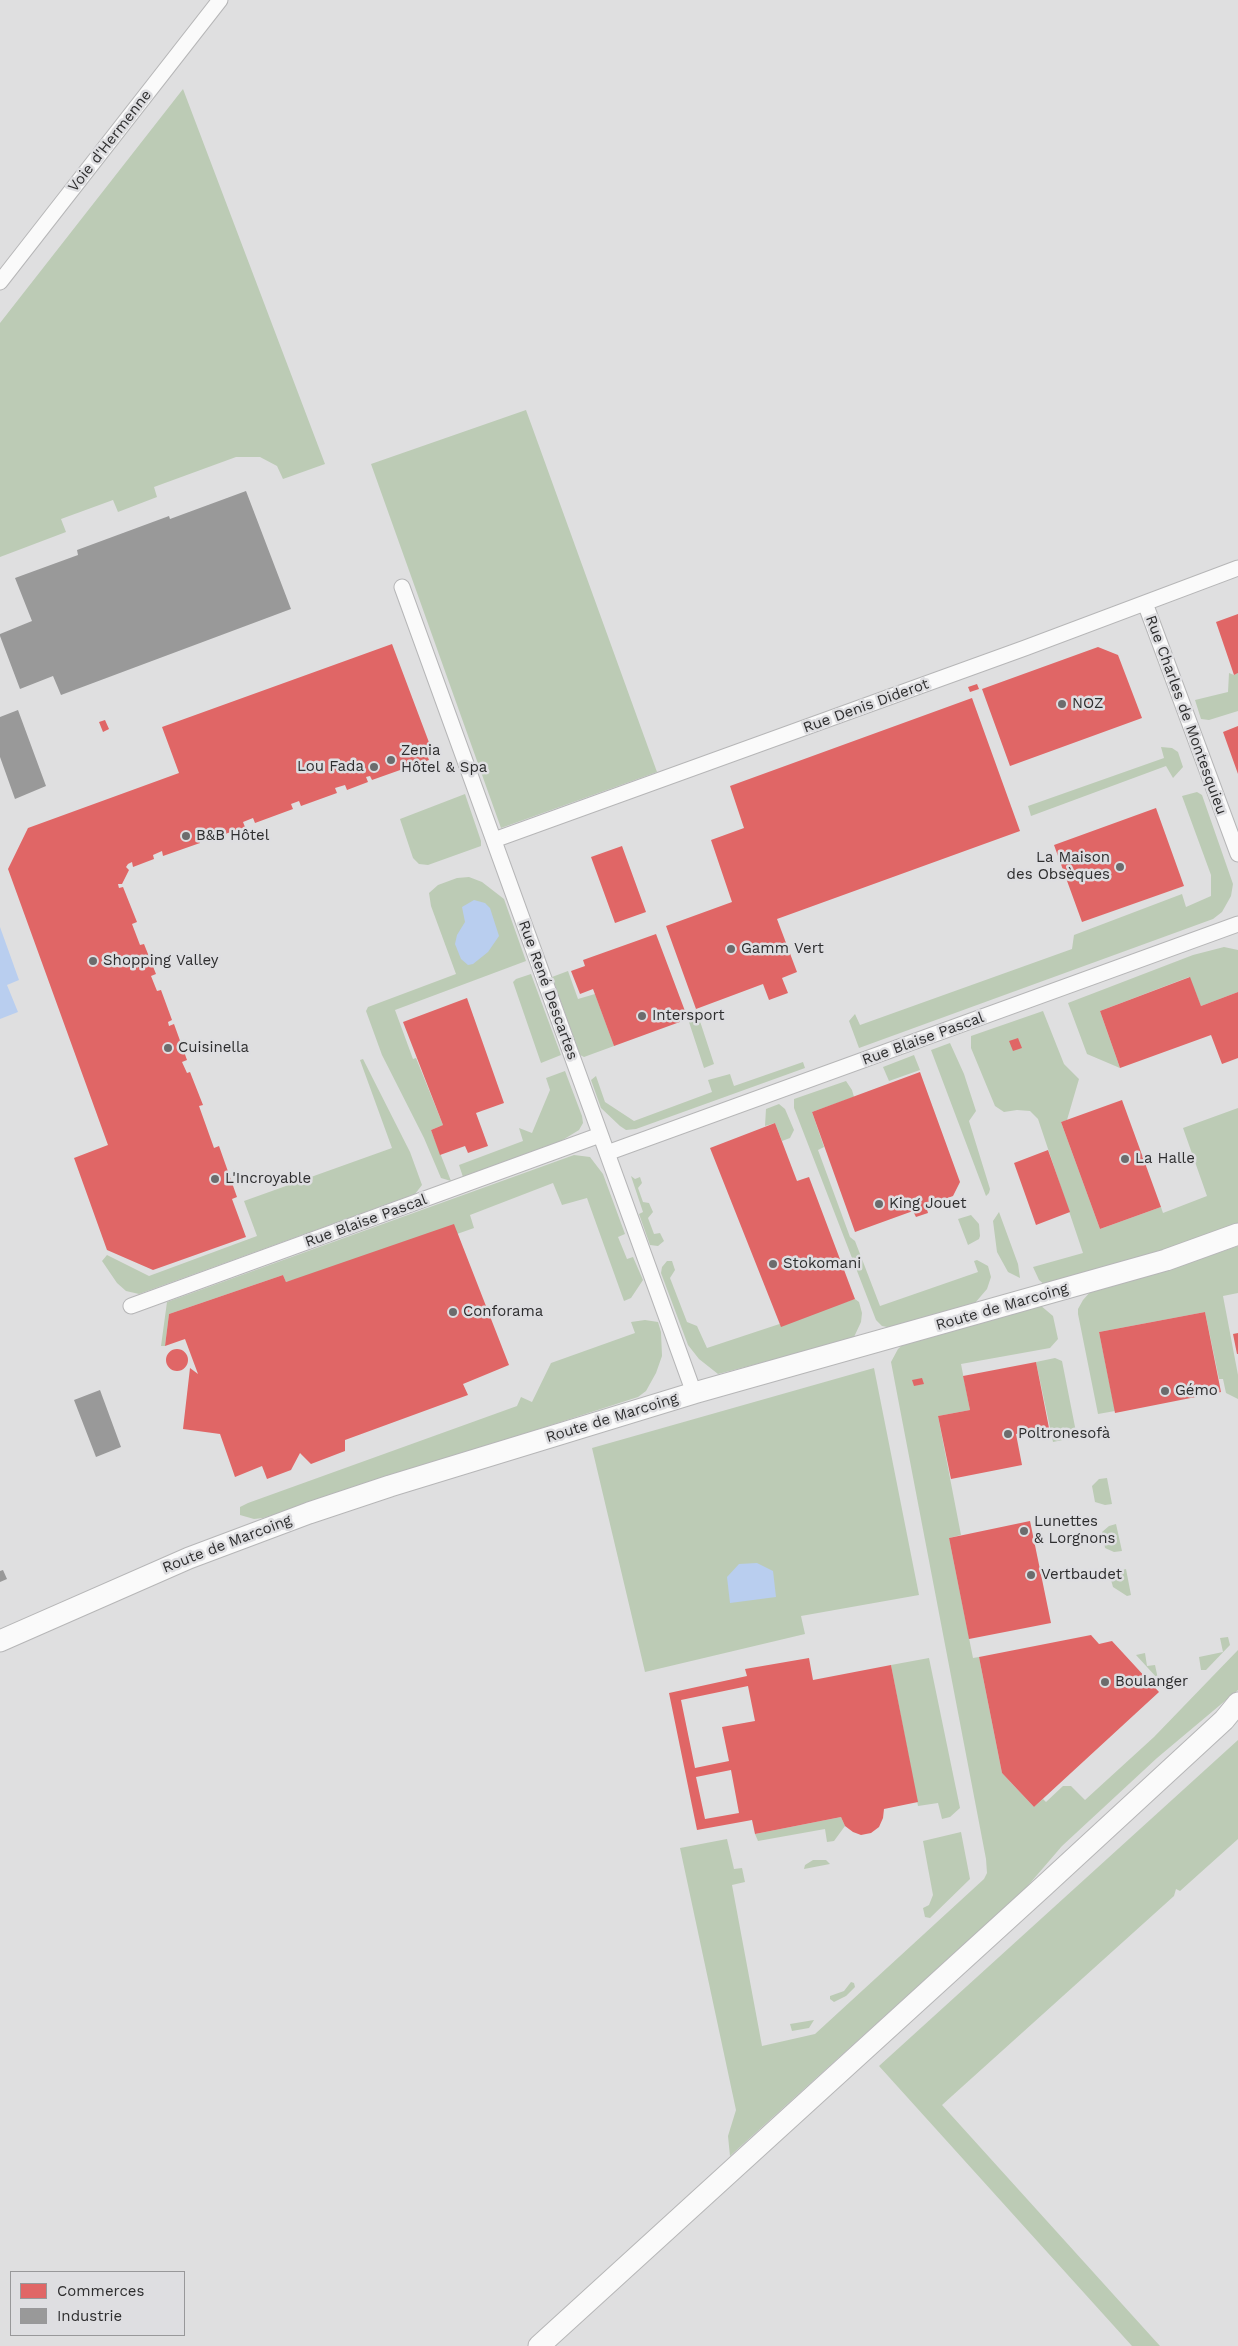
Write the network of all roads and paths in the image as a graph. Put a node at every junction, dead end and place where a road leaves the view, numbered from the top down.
1 (220, 0) edge
2 (0, 282) edge
3 (1238, 568) edge
4 (402, 587) dead end
5 (1145, 603) junction
6 (494, 840) junction
7 (1238, 854) edge
8 (1238, 924) edge
9 (600, 1135) junction
10 (607, 1153) junction
11 (1238, 1234) edge
12 (131, 1306) dead end
13 (694, 1393) junction
14 (0, 1641) edge
15 (1238, 1703) edge
16 (1231, 1716) edge
17 (539, 2346) edge

1 - 2 street, Voie d'Hermenne
3 - 5 street, Rue Denis Diderot
4 - 6 street, Rue René Descartes
5 - 6 street, Rue Denis Diderot
5 - 7 street, Rue Charles de Montesquieu
6 - 9 street, Rue René Descartes
8 - 10 street, Rue Blaise Pascal
9 - 10 street, Rue René Descartes
9 - 12 street, Rue Blaise Pascal
10 - 13 street, Rue René Descartes
11 - 13 street, Route de Marcoing
13 - 14 street, Route de Marcoing
15 - 16 street
16 - 17 street

